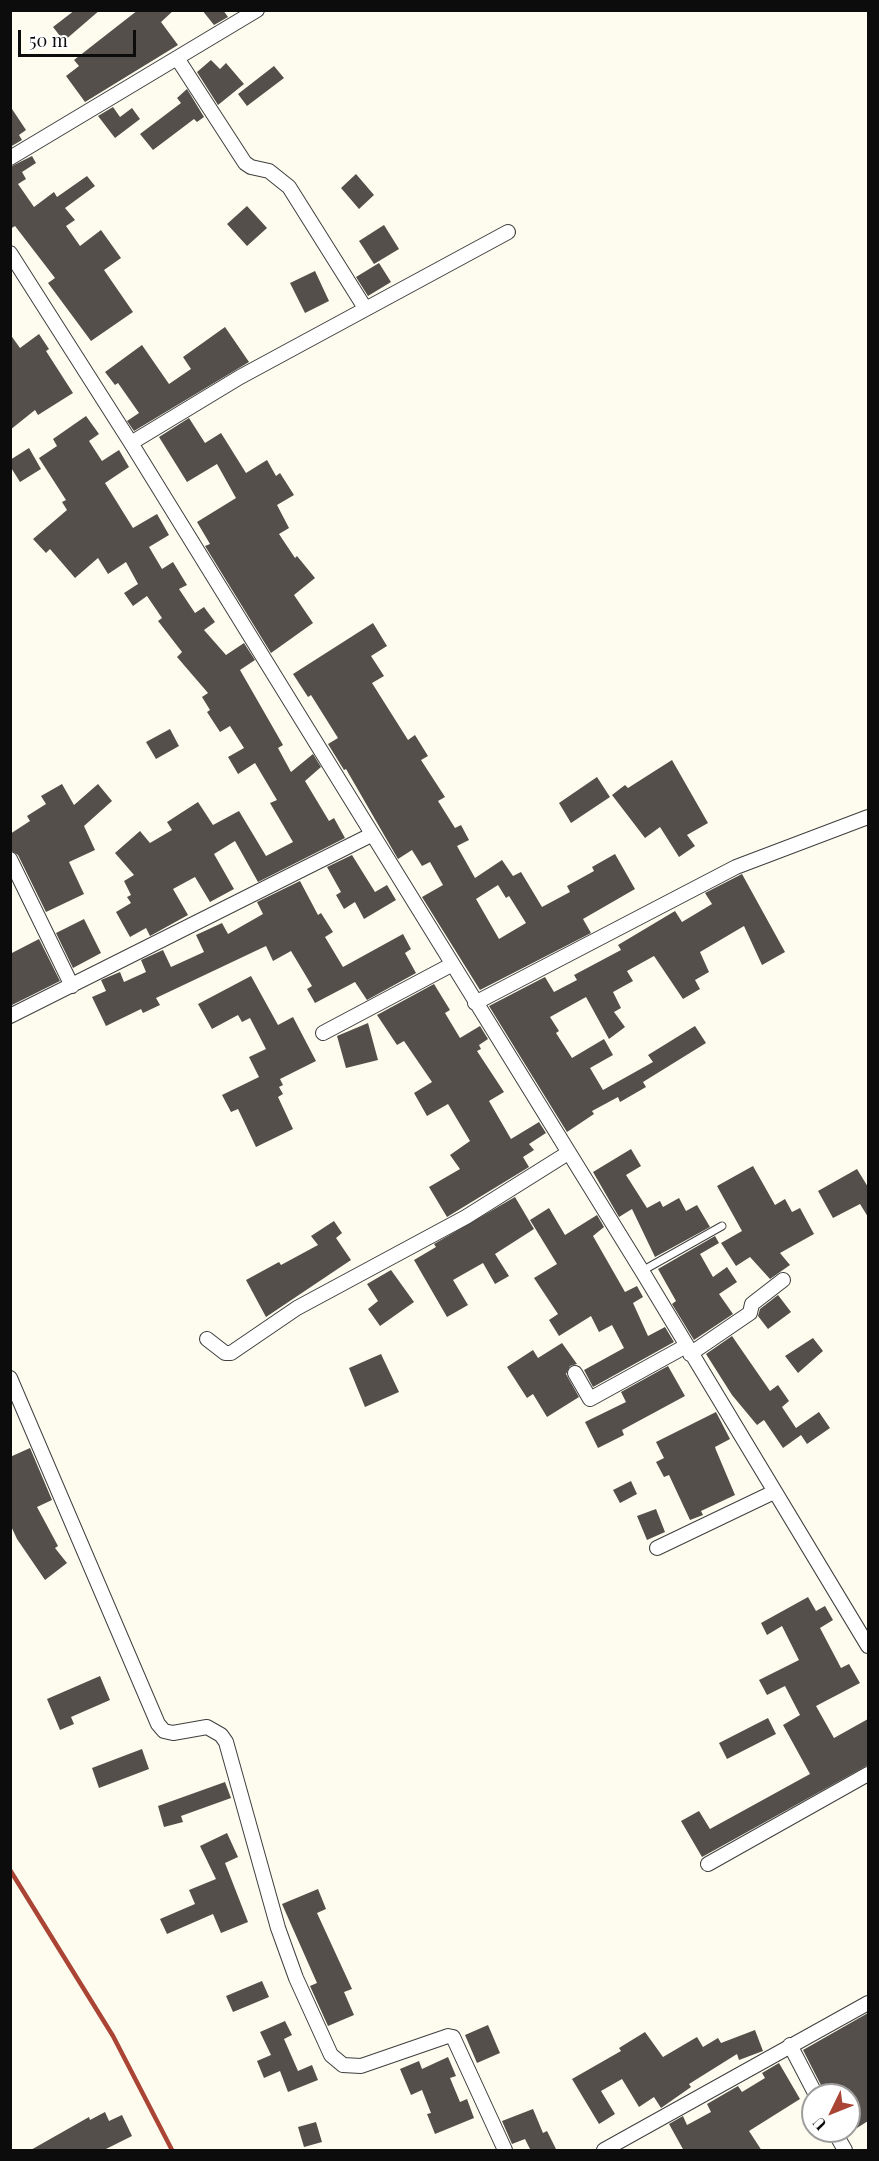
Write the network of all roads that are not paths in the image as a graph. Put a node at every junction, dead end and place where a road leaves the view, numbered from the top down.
1 (257, 10) edge
2 (177, 58) junction
3 (10, 158) edge
4 (508, 232) dead end
5 (10, 253) edge
6 (366, 308) junction
7 (131, 442) junction
8 (868, 817) edge
9 (371, 835) junction
10 (10, 859) edge
11 (451, 965) junction
12 (72, 986) junction
13 (475, 1003) junction
14 (10, 1016) edge
15 (324, 1033) dead end
16 (568, 1153) junction
17 (722, 1226) dead end
18 (642, 1271) junction
19 (783, 1280) dead end
20 (207, 1340) dead end
21 (688, 1350) junction
22 (575, 1372) dead end
23 (12, 1387) edge
24 (774, 1492) junction
25 (657, 1548) dead end
26 (868, 1646) edge
27 (868, 1774) edge
28 (708, 1864) dead end
29 (868, 2003) edge
30 (790, 2045) junction
31 (810, 2083) edge
32 (505, 2151) edge
33 (604, 2151) edge

1 - 2 street
2 - 3 street
2 - 6 street
4 - 6 street
5 - 7 street
6 - 7 street
7 - 9 street
8 - 13 street
9 - 11 street
9 - 12 street
10 - 12 street
11 - 13 street
11 - 15 street
12 - 14 street
13 - 16 street
16 - 18 street
16 - 20 street
17 - 18 lane
18 - 21 street
19 - 21 street
21 - 22 street
21 - 24 street
23 - 32 street
24 - 25 street
24 - 26 street
27 - 28 street
29 - 30 street
30 - 31 street
30 - 33 street

